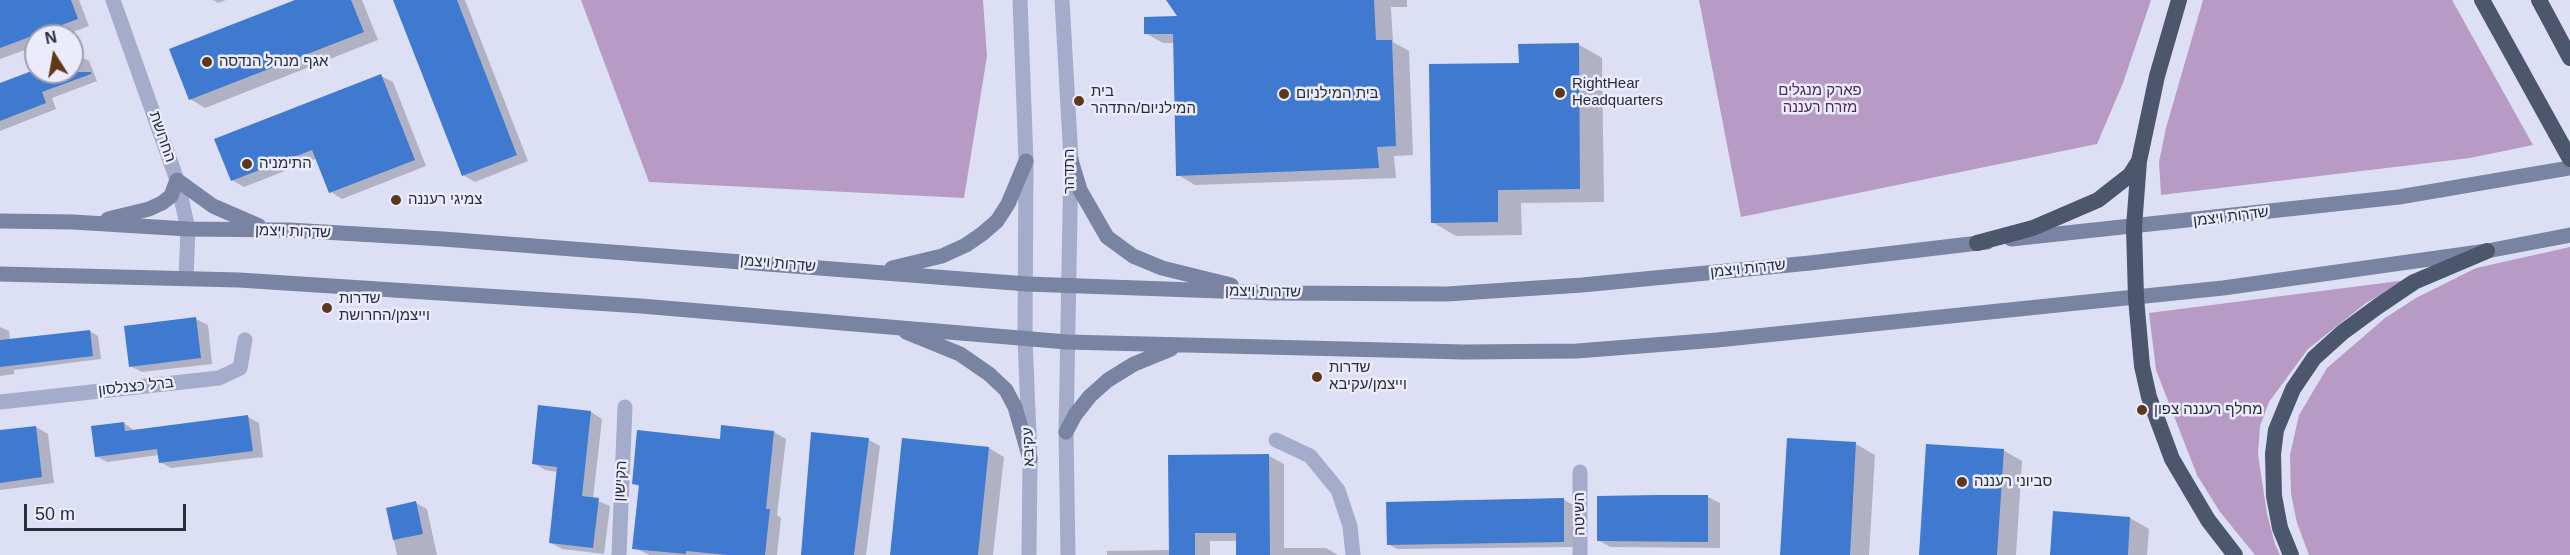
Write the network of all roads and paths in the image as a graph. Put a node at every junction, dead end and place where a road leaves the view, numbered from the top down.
1 (113, 0) edge
2 (1020, 0) edge
3 (1062, 0) edge
4 (2179, 0) edge
5 (2481, 0) edge
6 (2539, 0) edge
7 (2570, 58) edge
8 (2570, 159) edge
9 (1071, 160) junction
10 (2139, 160) junction
11 (1026, 161) junction
12 (2570, 168) edge
13 (177, 180) junction
14 (0, 221) edge
15 (73, 222) junction
16 (2134, 227) junction
17 (188, 229) junction
18 (289, 230) junction
19 (2570, 235) edge
20 (1977, 243) junction
21 (2487, 251) junction
22 (874, 272) junction
23 (0, 274) edge
24 (186, 278) junction
25 (1027, 284) junction
26 (1069, 286) junction
27 (1275, 293) junction
28 (2136, 298) junction
29 (890, 326) junction
30 (1025, 339) junction
31 (245, 340) dead end
32 (1067, 342) junction
33 (1185, 345) junction
34 (0, 402) edge
35 (625, 407) dead end
36 (1066, 432) junction
37 (1276, 440) dead end
38 (1030, 459) junction
39 (1580, 472) dead end
40 (619, 555) edge
41 (1029, 555) edge
42 (1068, 555) edge
43 (1353, 555) edge
44 (1580, 555) edge
45 (2235, 555) edge
46 (2291, 555) edge

1 - 13 street, החרושת
2 - 11 street
3 - 9 street, התדהר
4 - 10 highway
5 - 8 highway
6 - 7 highway
9 - 26 street, התדהר
9 - 27 main road
10 - 16 highway
10 - 20 highway
11 - 22 main road
11 - 25 street
12 - 16 main road, שדרות ויצמן
13 - 15 main road
13 - 17 street, החרושת
13 - 18 main road
14 - 15 main road, שדרות ויצמן
15 - 17 main road, שדרות ויצמן
16 - 20 main road, שדרות ויצמן
16 - 28 highway
17 - 18 main road, שדרות ויצמן
17 - 24 street, החרושת
18 - 22 main road, שדרות ויצמן
19 - 21 main road
20 - 27 main road, שדרות ויצמן
21 - 28 main road
21 - 46 highway
22 - 25 main road, שדרות ויצמן
23 - 24 main road
24 - 29 main road
25 - 26 main road, שדרות ויצמן
25 - 30 street
26 - 27 main road, שדרות ויצמן
26 - 32 street, התדהר
28 - 33 main road
28 - 45 highway
29 - 30 main road
29 - 38 main road
30 - 32 main road
30 - 38 street, עקיבא
31 - 34 street, ברל כצנלסון
32 - 33 main road
32 - 36 street
33 - 36 main road
35 - 40 street, הקישון
36 - 42 street
37 - 43 street
38 - 41 street, עקיבא
39 - 44 street, השיטה

